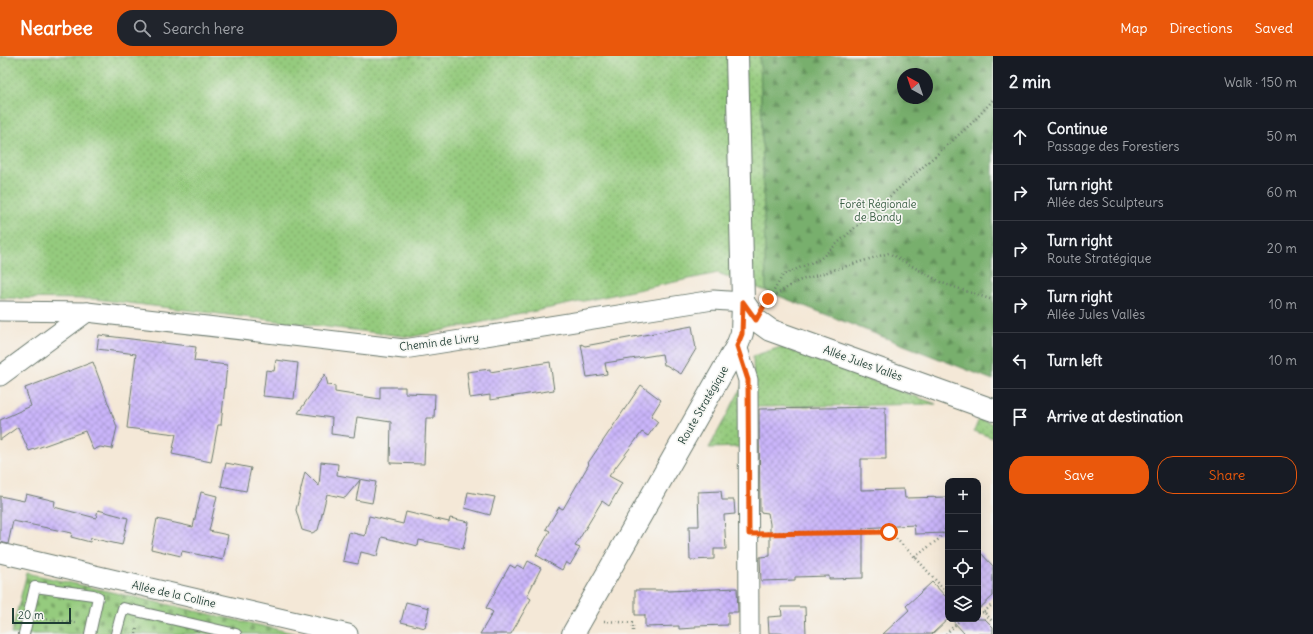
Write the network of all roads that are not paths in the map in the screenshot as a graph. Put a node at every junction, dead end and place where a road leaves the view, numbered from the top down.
1 (737, 56) edge
2 (743, 302) junction
3 (0, 310) edge
4 (87, 312) junction
5 (737, 346) junction
6 (0, 376) edge
7 (993, 410) edge
8 (0, 553) edge
9 (577, 626) edge
10 (298, 628) edge
11 (91, 629) edge
12 (225, 633) edge
13 (24, 634) edge
14 (116, 634) edge
15 (236, 634) edge
16 (348, 634) edge
17 (749, 634) edge

1 - 2 street, Route Stratégique
2 - 4 street, Chemin de Livry
2 - 5 street, Route Stratégique
2 - 7 street, Allée Jules Vallès
3 - 4 street, Chemin de Livry
4 - 6 street
5 - 9 street, Route Stratégique
5 - 17 street
8 - 10 street, Allée de la Colline
10 - 16 street, Allée de la Colline
11 - 13 lane
12 - 14 lane
12 - 15 lane

